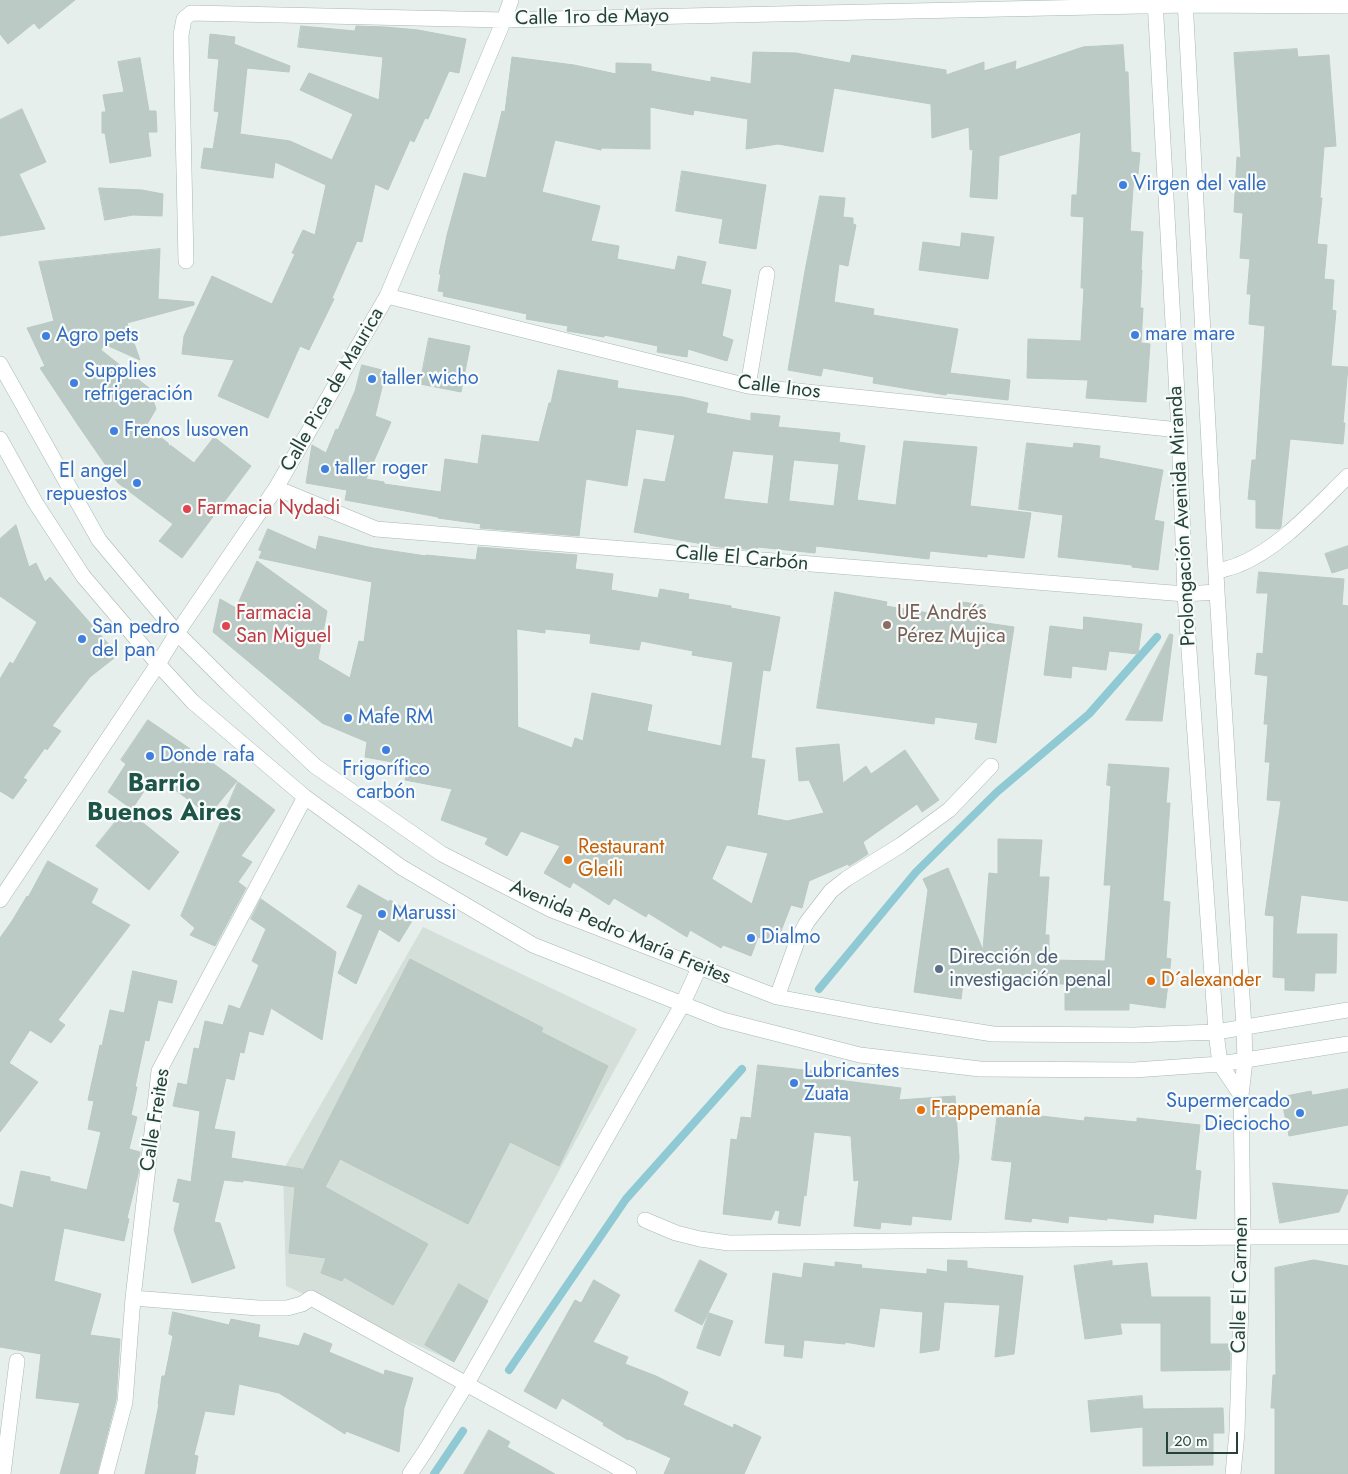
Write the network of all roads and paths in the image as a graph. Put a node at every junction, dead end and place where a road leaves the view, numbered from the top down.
1 (511, 0) edge
2 (1185, 2) edge
3 (1155, 3) edge
4 (1348, 6) edge
5 (504, 20) junction
6 (186, 261) dead end
7 (767, 274) dead end
8 (388, 296) junction
9 (0, 364) edge
10 (748, 386) junction
11 (1179, 430) junction
12 (0, 439) edge
13 (1348, 476) edge
14 (276, 488) junction
15 (1216, 572) junction
16 (1217, 592) junction
17 (1185, 594) junction
18 (177, 633) junction
19 (158, 664) junction
20 (991, 766) dead end
21 (305, 798) junction
22 (0, 900) edge
23 (699, 968) junction
24 (777, 997) junction
25 (682, 1005) junction
26 (1348, 1010) edge
27 (1244, 1028) junction
28 (1216, 1032) junction
29 (1348, 1044) edge
30 (1246, 1060) junction
31 (1220, 1064) junction
32 (1241, 1095) junction
33 (645, 1220) dead end
34 (1243, 1237) junction
35 (1348, 1237) edge
36 (133, 1298) junction
37 (17, 1361) dead end
38 (467, 1383) junction
39 (3, 1474) edge
40 (106, 1474) edge
41 (410, 1474) edge
42 (629, 1474) edge
43 (1233, 1474) edge

1 - 5 street, Calle Pica de Maurica
2 - 3 street, Calle 1ro de Mayo
2 - 4 street, Calle 1ro de Mayo
2 - 15 street, Prolongación Avenida Miranda
3 - 5 street, Calle 1ro de Mayo
3 - 11 street, Prolongación Avenida Miranda
5 - 6 street, Calle 1ro de Mayo
5 - 8 street, Calle Pica de Maurica
7 - 10 street
8 - 10 street, Calle Inos
8 - 14 street, Calle Pica de Maurica
9 - 18 street, Avenida Pedro María Freites
10 - 11 street, Calle Inos
11 - 17 street, Prolongación Avenida Miranda
12 - 19 street, Avenida Pedro María Freites
13 - 15 street
14 - 17 street, Calle El Carbón
14 - 18 street, Calle Pica de Maurica
15 - 16 street, Prolongación Avenida Miranda
16 - 17 street, Calle El Carbón
16 - 27 street, Prolongación Avenida Miranda
17 - 28 street, Prolongación Avenida Miranda
18 - 19 street, Calle Pica de Maurica
18 - 23 street, Avenida Pedro María Freites
19 - 21 street, Avenida Pedro María Freites
19 - 22 street, Calle Pica de Maurica
20 - 24 street
21 - 25 street, Avenida Pedro María Freites
21 - 36 street, Calle Freites
23 - 24 street, Avenida Pedro María Freites
23 - 25 street
24 - 28 street, Avenida Pedro María Freites
25 - 31 street, Avenida Pedro María Freites
25 - 38 street
26 - 27 street, Avenida Pedro María Freites
27 - 28 street, Avenida Pedro María Freites
27 - 30 street, Prolongación Avenida Miranda
28 - 31 street, Prolongación Avenida Miranda
29 - 30 street, Avenida Pedro María Freites
30 - 31 street, Avenida Pedro María Freites
30 - 32 street, Calle El Carmen
31 - 32 street
32 - 34 street, Calle El Carmen
33 - 34 street
34 - 35 street
34 - 43 street, Calle El Carmen
36 - 38 street
36 - 40 street, Calle Freites
37 - 39 street
38 - 41 street
38 - 42 street

